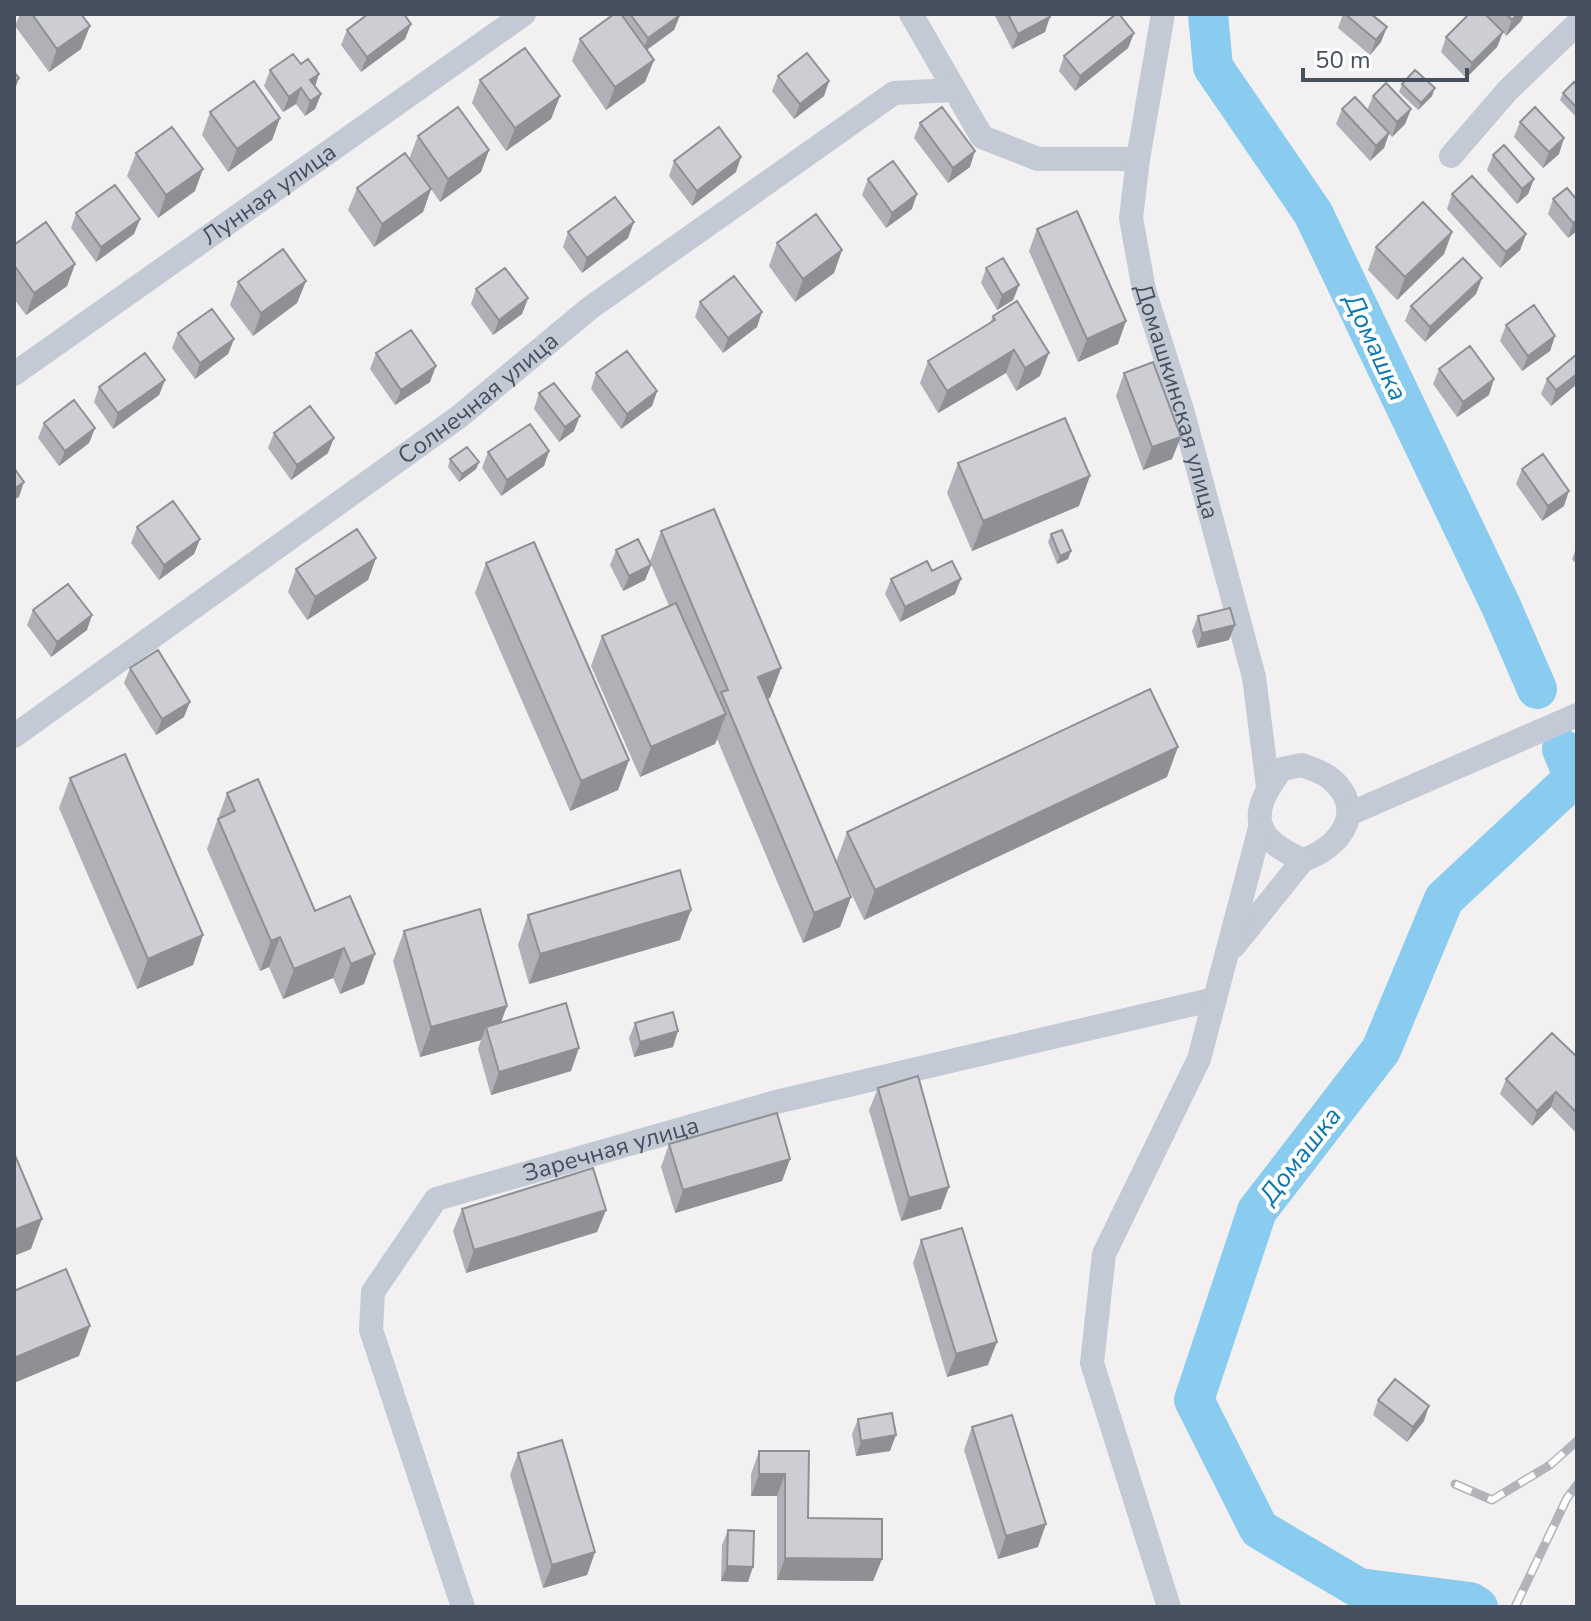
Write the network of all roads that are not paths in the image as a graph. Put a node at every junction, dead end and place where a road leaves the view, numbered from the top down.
1 (524, 14) edge
2 (911, 14) edge
3 (1163, 14) edge
4 (1577, 24) edge
5 (953, 90) junction
6 (1451, 156) dead end
7 (1138, 159) junction
8 (14, 374) edge
9 (1577, 715) edge
10 (14, 736) edge
11 (1268, 787) junction
12 (1349, 814) junction
13 (1260, 828) junction
14 (1303, 860) junction
15 (1227, 954) junction
16 (1215, 999) junction
17 (463, 1607) edge
18 (1169, 1607) edge

1 - 8 street, Лунная улица
2 - 5 street
3 - 7 street, Домашкинская улица
4 - 6 street
5 - 7 street
5 - 10 street, Солнечная улица
7 - 11 street, Домашкинская улица
9 - 12 street
11 - 12 street
11 - 13 street
12 - 14 street
13 - 14 street
13 - 15 street
14 - 15 street
15 - 16 street
16 - 17 street, Заречная улица
16 - 18 street

